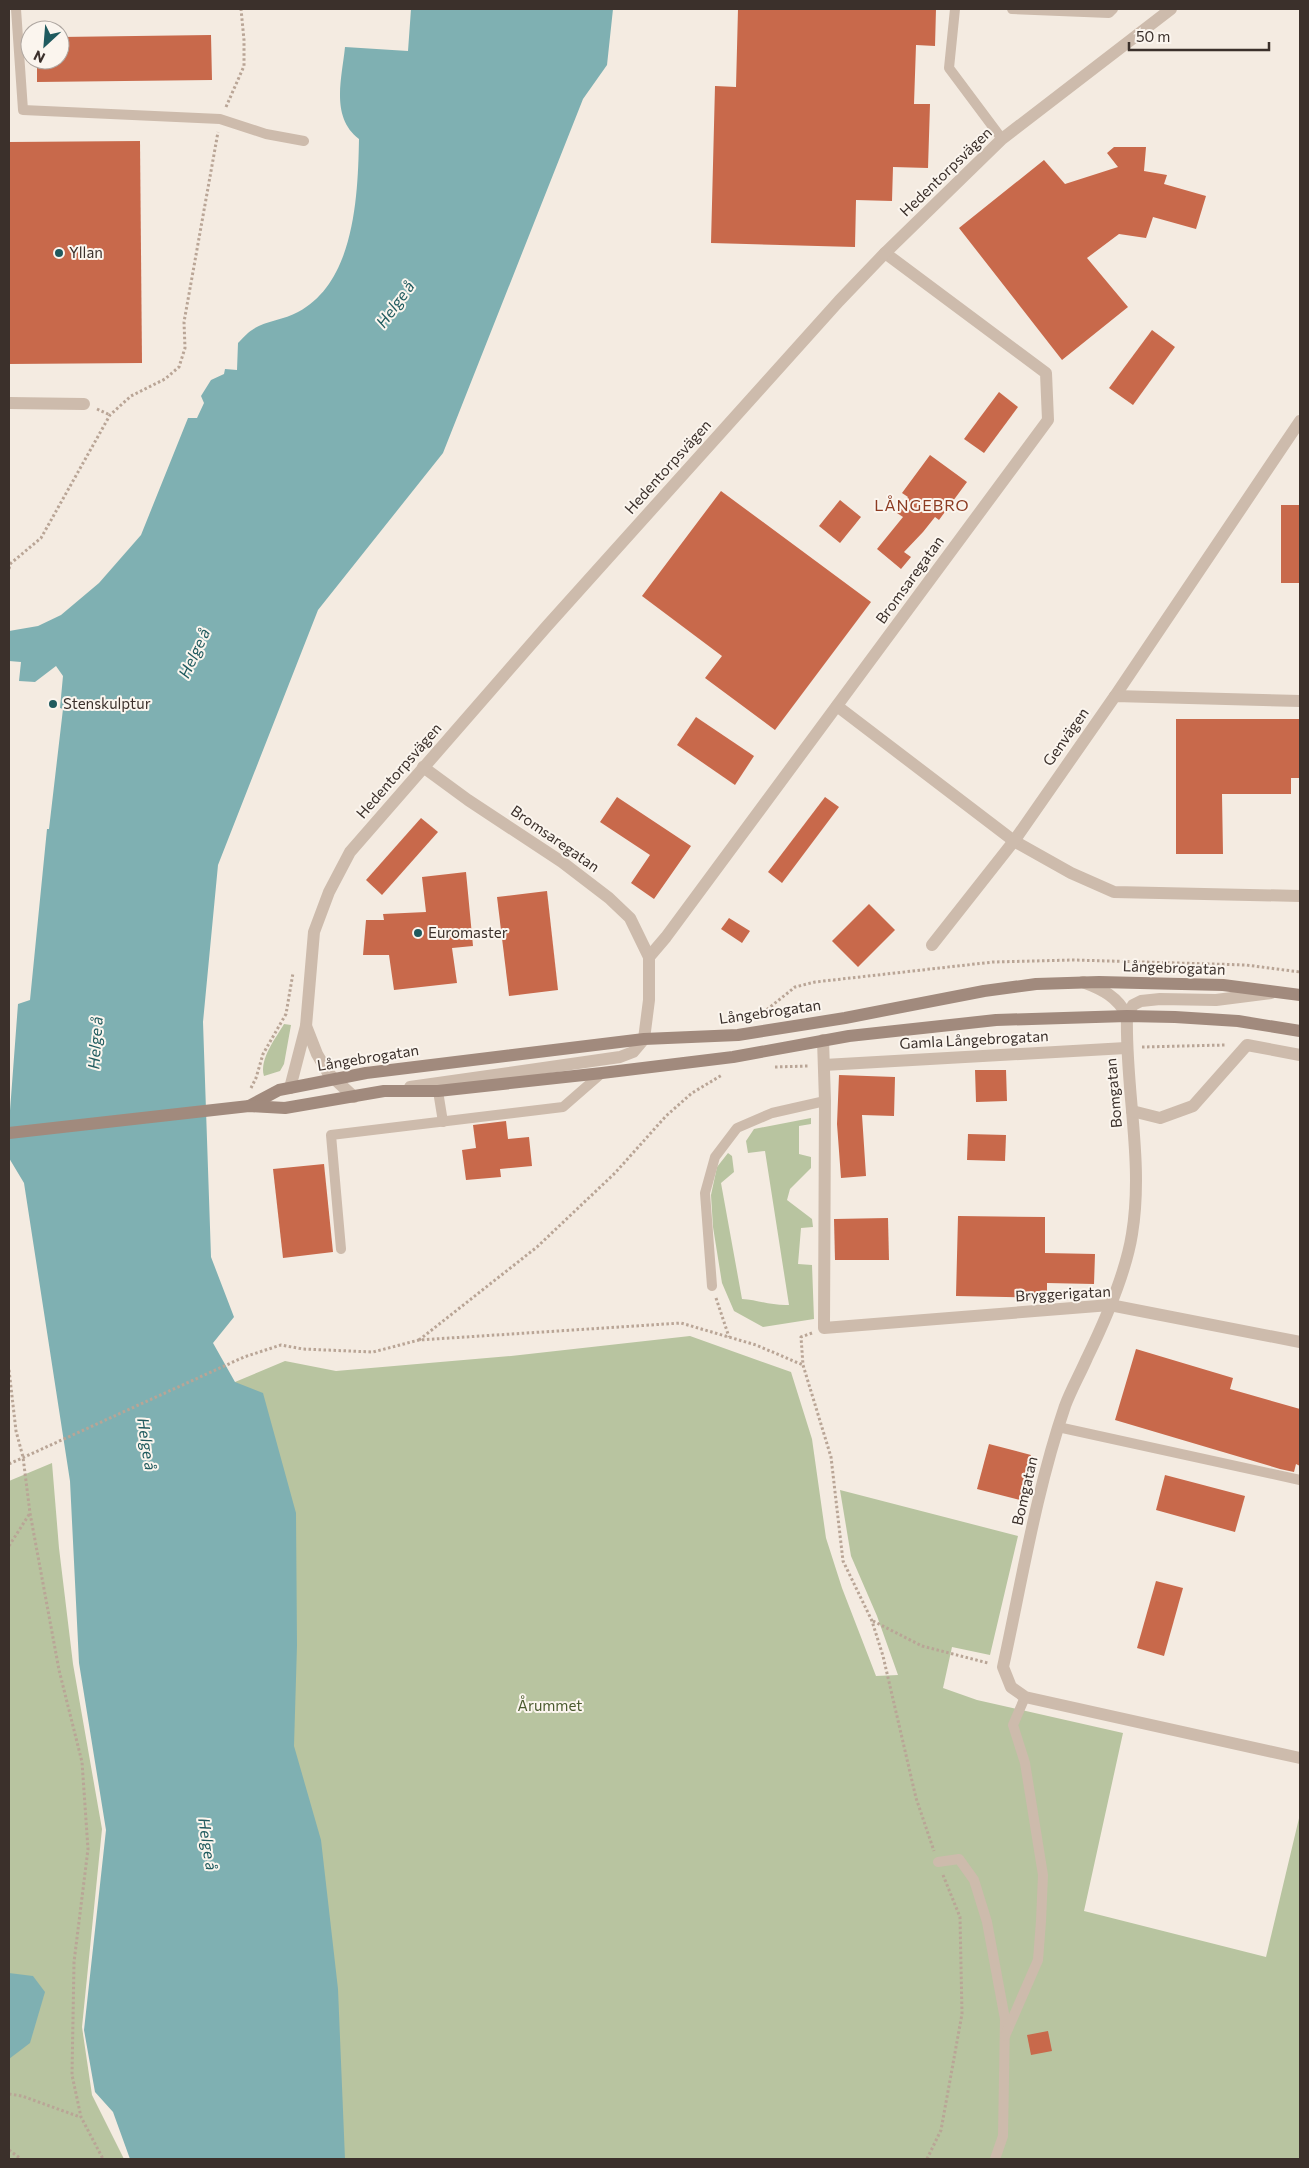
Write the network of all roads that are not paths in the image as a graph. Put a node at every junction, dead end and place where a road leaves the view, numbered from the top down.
1 (16, 9) edge
2 (954, 9) edge
3 (1012, 9) edge
4 (1113, 9) edge
5 (1171, 9) edge
6 (1002, 139) junction
7 (304, 141) dead end
8 (885, 253) junction
9 (9, 403) edge
10 (84, 404) dead end
11 (1300, 421) edge
12 (1115, 696) junction
13 (1300, 701) edge
14 (837, 706) junction
15 (423, 767) junction
16 (1014, 841) junction
17 (1300, 896) edge
18 (932, 945) dead end
19 (649, 957) junction
20 (1083, 982) junction
21 (1281, 992) junction
22 (1300, 995) edge
23 (1127, 1016) junction
24 (306, 1026) junction
25 (1300, 1031) edge
26 (644, 1039) junction
27 (823, 1040) junction
28 (1126, 1048) junction
29 (1300, 1055) edge
30 (824, 1065) junction
31 (602, 1073) junction
32 (334, 1079) junction
33 (290, 1088) junction
34 (438, 1091) junction
35 (384, 1092) junction
36 (354, 1097) junction
37 (825, 1101) junction
38 (248, 1106) junction
39 (1132, 1111) junction
40 (443, 1122) junction
41 (9, 1132) edge
42 (341, 1249) dead end
43 (712, 1286) road end
44 (1110, 1305) junction
45 (1300, 1342) edge
46 (1058, 1427) junction
47 (1300, 1480) edge
48 (1024, 1697) junction
49 (1300, 1758) edge
50 (938, 1862) road end
51 (1005, 2036) junction
52 (995, 2159) edge

1 - 7 lane
2 - 6 lane
3 - 4 lane
5 - 6 street, Hedentorpsvägen
6 - 8 street, Hedentorpsvägen
8 - 14 street, Bromsaregatan
8 - 15 street, Hedentorpsvägen
9 - 10 street
11 - 12 street, Genvägen
12 - 13 street
12 - 16 street, Genvägen
14 - 16 street
14 - 19 street, Bromsaregatan
15 - 19 street, Bromsaregatan
15 - 24 street, Hedentorpsvägen
16 - 17 street
16 - 18 street, Genvägen
19 - 26 street, Bromsaregatan
20 - 21 main road, Långebrogatan
20 - 23 street
20 - 26 main road, Långebrogatan
21 - 22 main road, Långebrogatan
21 - 23 street
23 - 25 main road, Långebrogatan
23 - 27 main road, Långebrogatan
23 - 28 street, Bomgatan
24 - 32 street, Hedentorpsvägen
24 - 33 street, Hedentorpsvägen
26 - 32 main road, Långebrogatan
26 - 35 street
27 - 30 street
27 - 31 main road, Långebrogatan
28 - 30 street, Gamla Långebrogatan
28 - 39 street, Bomgatan
29 - 39 street
30 - 37 street
31 - 34 main road, Långebrogatan
31 - 40 lane
32 - 33 main road, Långebrogatan
32 - 36 street, Hedentorpsvägen
33 - 38 main road, Långebrogatan
34 - 35 main road, Långebrogatan
34 - 40 lane
35 - 36 main road, Långebrogatan
36 - 38 main road, Långebrogatan
37 - 43 lane
37 - 44 street, Bryggerigatan
38 - 41 main road, Långebrogatan
39 - 44 street, Bomgatan
40 - 42 lane
44 - 45 street, Bryggerigatan
44 - 46 street, Bomgatan
46 - 47 lane
46 - 48 street, Bomgatan
48 - 49 street
48 - 51 lane
50 - 51 lane
51 - 52 lane

